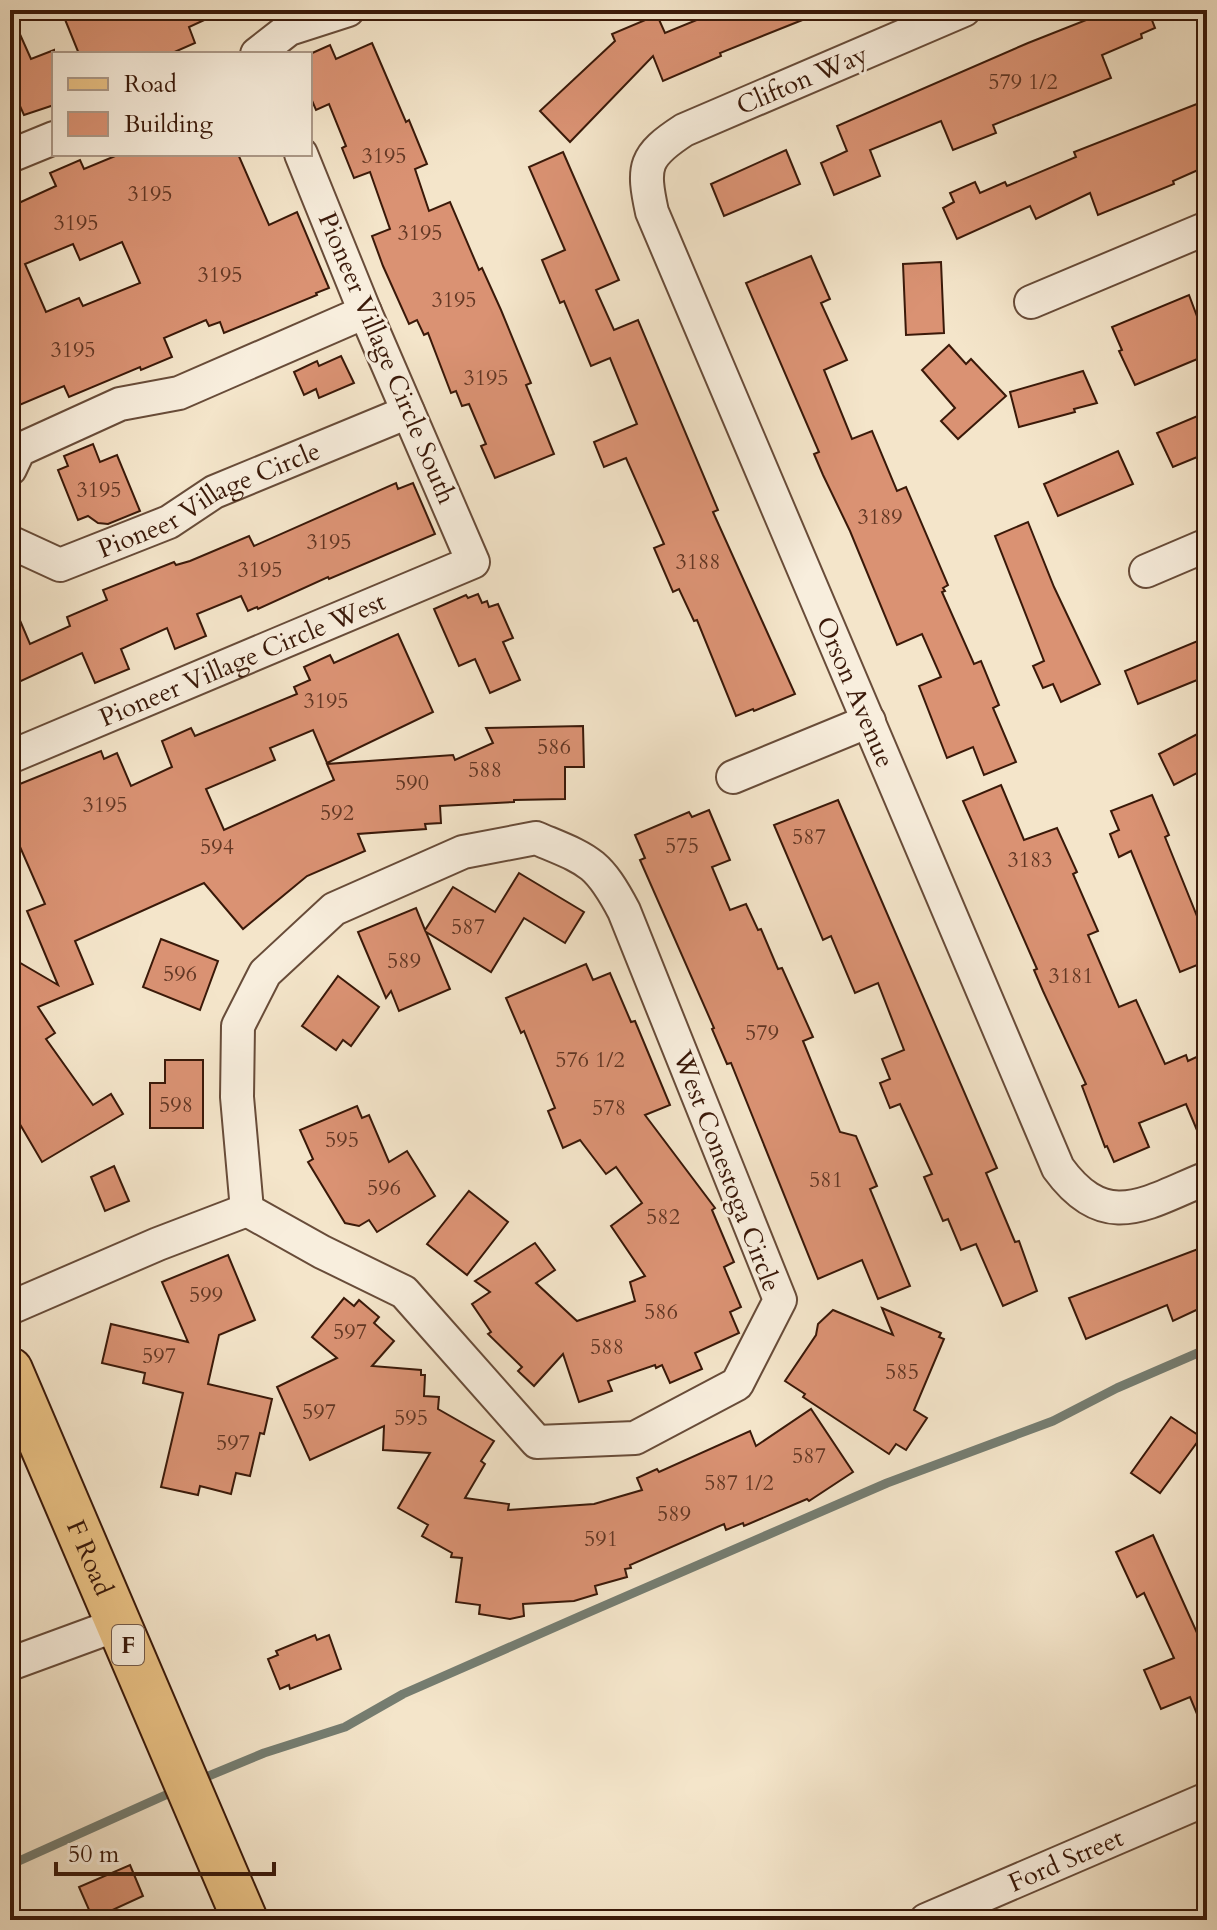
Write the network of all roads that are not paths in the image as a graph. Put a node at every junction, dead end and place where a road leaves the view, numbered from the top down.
1 (348, 10) edge
2 (964, 10) edge
3 (261, 52) edge
4 (52, 139) edge
5 (10, 156) edge
6 (302, 156) edge
7 (648, 162) joint
8 (1207, 228) edge
9 (1031, 302) dead end
10 (365, 312) junction
11 (408, 412) junction
12 (10, 469) edge
13 (10, 542) edge
14 (1207, 545) edge
15 (473, 562) joint
16 (1146, 571) dead end
17 (869, 721) junction
18 (10, 757) edge
19 (733, 777) dead end
20 (1207, 1178) edge
21 (247, 1210) junction
22 (10, 1308) edge
23 (10, 1370) edge
24 (119, 1624) junction
25 (10, 1664) edge
26 (1207, 1799) edge
27 (245, 1920) edge
28 (926, 1920) edge

1 - 3 street
2 - 7 street, Clifton Way
4 - 5 street
6 - 10 street, Pioneer Village Circle South
7 - 17 street, Orson Avenue
8 - 9 street
10 - 11 street, Pioneer Village Circle South
10 - 12 street
11 - 13 street, Pioneer Village Circle
11 - 15 street, Pioneer Village Circle South
14 - 16 street
15 - 18 street, Pioneer Village Circle West
17 - 19 street
17 - 20 street, Orson Avenue
21 - 21 street, West Conestoga Circle
21 - 22 street
23 - 24 main road, F Road / F
24 - 25 street
24 - 27 main road, F Road / F
26 - 28 street, Ford Street

